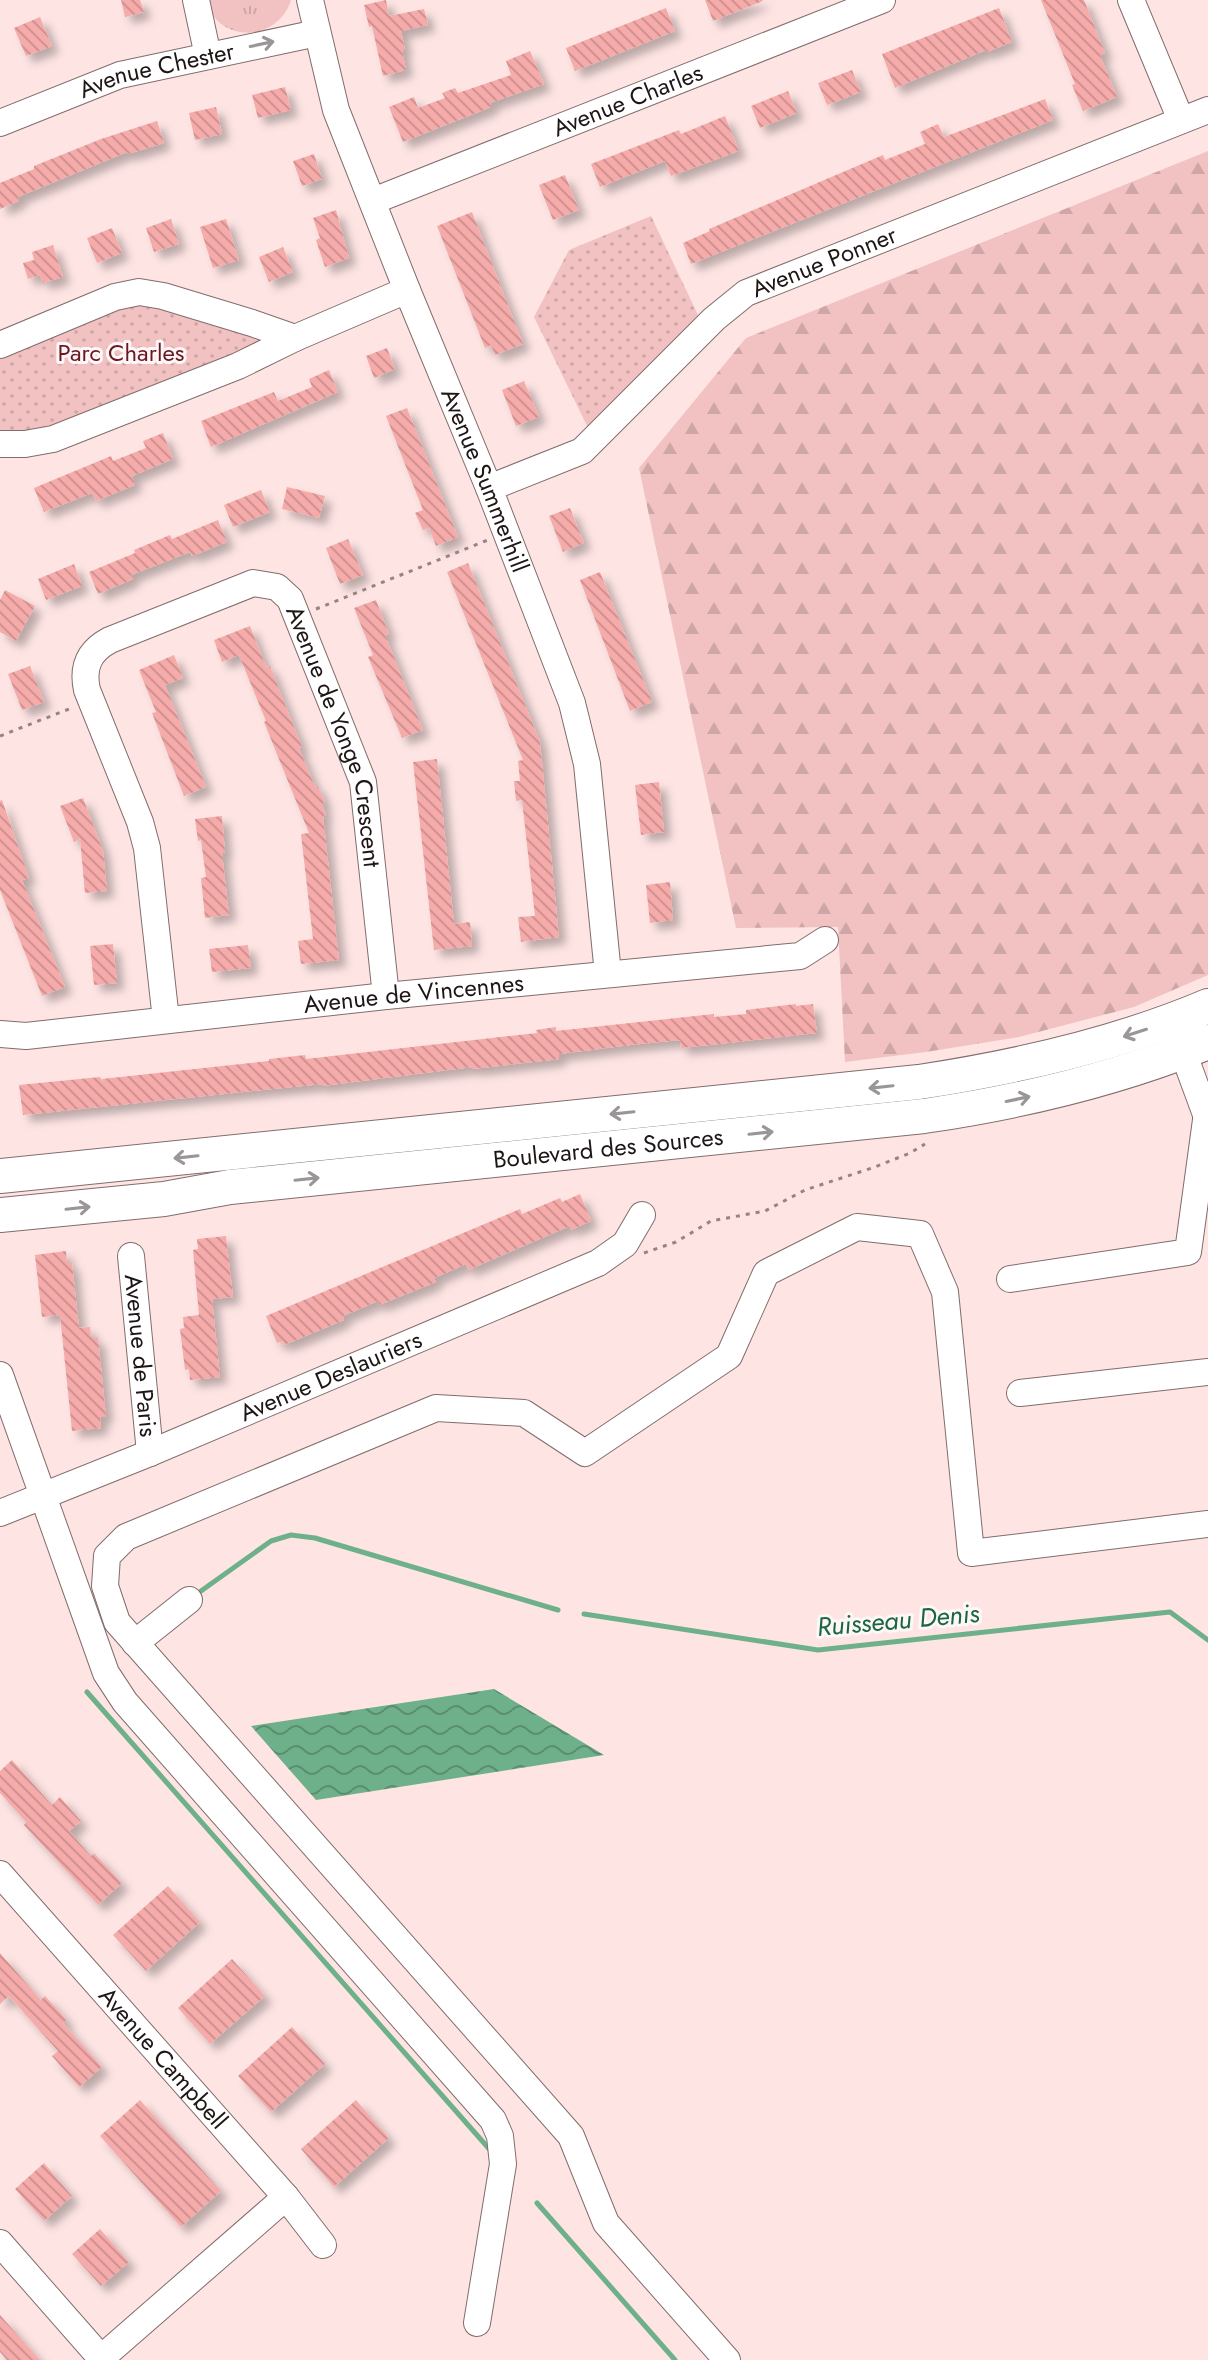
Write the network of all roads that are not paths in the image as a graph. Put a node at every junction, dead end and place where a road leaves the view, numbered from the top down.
1 (196, 0) edge
2 (310, 0) edge
3 (882, 0) edge
4 (1131, 0) edge
5 (317, 33) junction
6 (208, 56) junction
7 (1208, 110) edge
8 (1181, 120) junction
9 (0, 123) edge
10 (373, 201) junction
11 (407, 290) junction
12 (295, 338) junction
13 (0, 345) edge
14 (0, 444) edge
15 (489, 488) junction
16 (825, 940) dead end
17 (608, 974) junction
18 (386, 996) junction
19 (1208, 1006) edge
20 (166, 1020) junction
21 (0, 1034) edge
22 (1195, 1047) edge
23 (1207, 1120) edge
24 (0, 1176) edge
25 (0, 1215) edge
26 (642, 1215) dead end
27 (131, 1256) dead end
28 (1010, 1279) dead end
29 (1208, 1372) edge
30 (0, 1375) edge
31 (1020, 1393) dead end
32 (150, 1453) junction
33 (42, 1496) junction
34 (0, 1513) edge
35 (1208, 1524) edge
36 (189, 1600) dead end
37 (135, 1643) junction
38 (0, 1874) edge
39 (286, 2197) junction
40 (0, 2243) edge
41 (323, 2245) dead end
42 (477, 2323) dead end
43 (100, 2359) edge
44 (727, 2360) edge

1 - 6 street
2 - 5 street, Avenue Summerhill
3 - 10 street, Avenue Charles
4 - 8 street
6 -> 5 street, Avenue Chester
5 - 10 street, Avenue Summerhill
6 - 9 street, Avenue Chester
7 - 8 street, Avenue Ponner
8 - 15 street, Avenue Ponner
10 - 11 street, Avenue Summerhill
11 - 12 street
11 - 15 street, Avenue Summerhill
12 - 13 street
12 - 14 street
15 - 17 street, Avenue Summerhill
16 - 17 street, Avenue de Vincennes
17 - 18 street, Avenue de Vincennes
18 - 20 street, Avenue de Vincennes
18 - 20 street, Avenue de Yonge Crescent
19 -> 24 main road, Boulevard des Sources
20 - 21 street, Avenue de Vincennes
22 - 23 street
25 -> 22 main road, Boulevard des Sources
23 - 28 street
26 - 32 street, Avenue Deslauriers
27 - 32 street, Avenue de Paris
29 - 31 street
30 - 33 street
32 - 33 street, Avenue Deslauriers
33 - 34 street, Avenue Deslauriers
33 - 42 street
35 - 37 street
36 - 37 street
37 - 44 street
38 - 39 street, Avenue Campbell
39 - 41 street, Avenue Campbell
39 - 43 street
40 - 43 street

